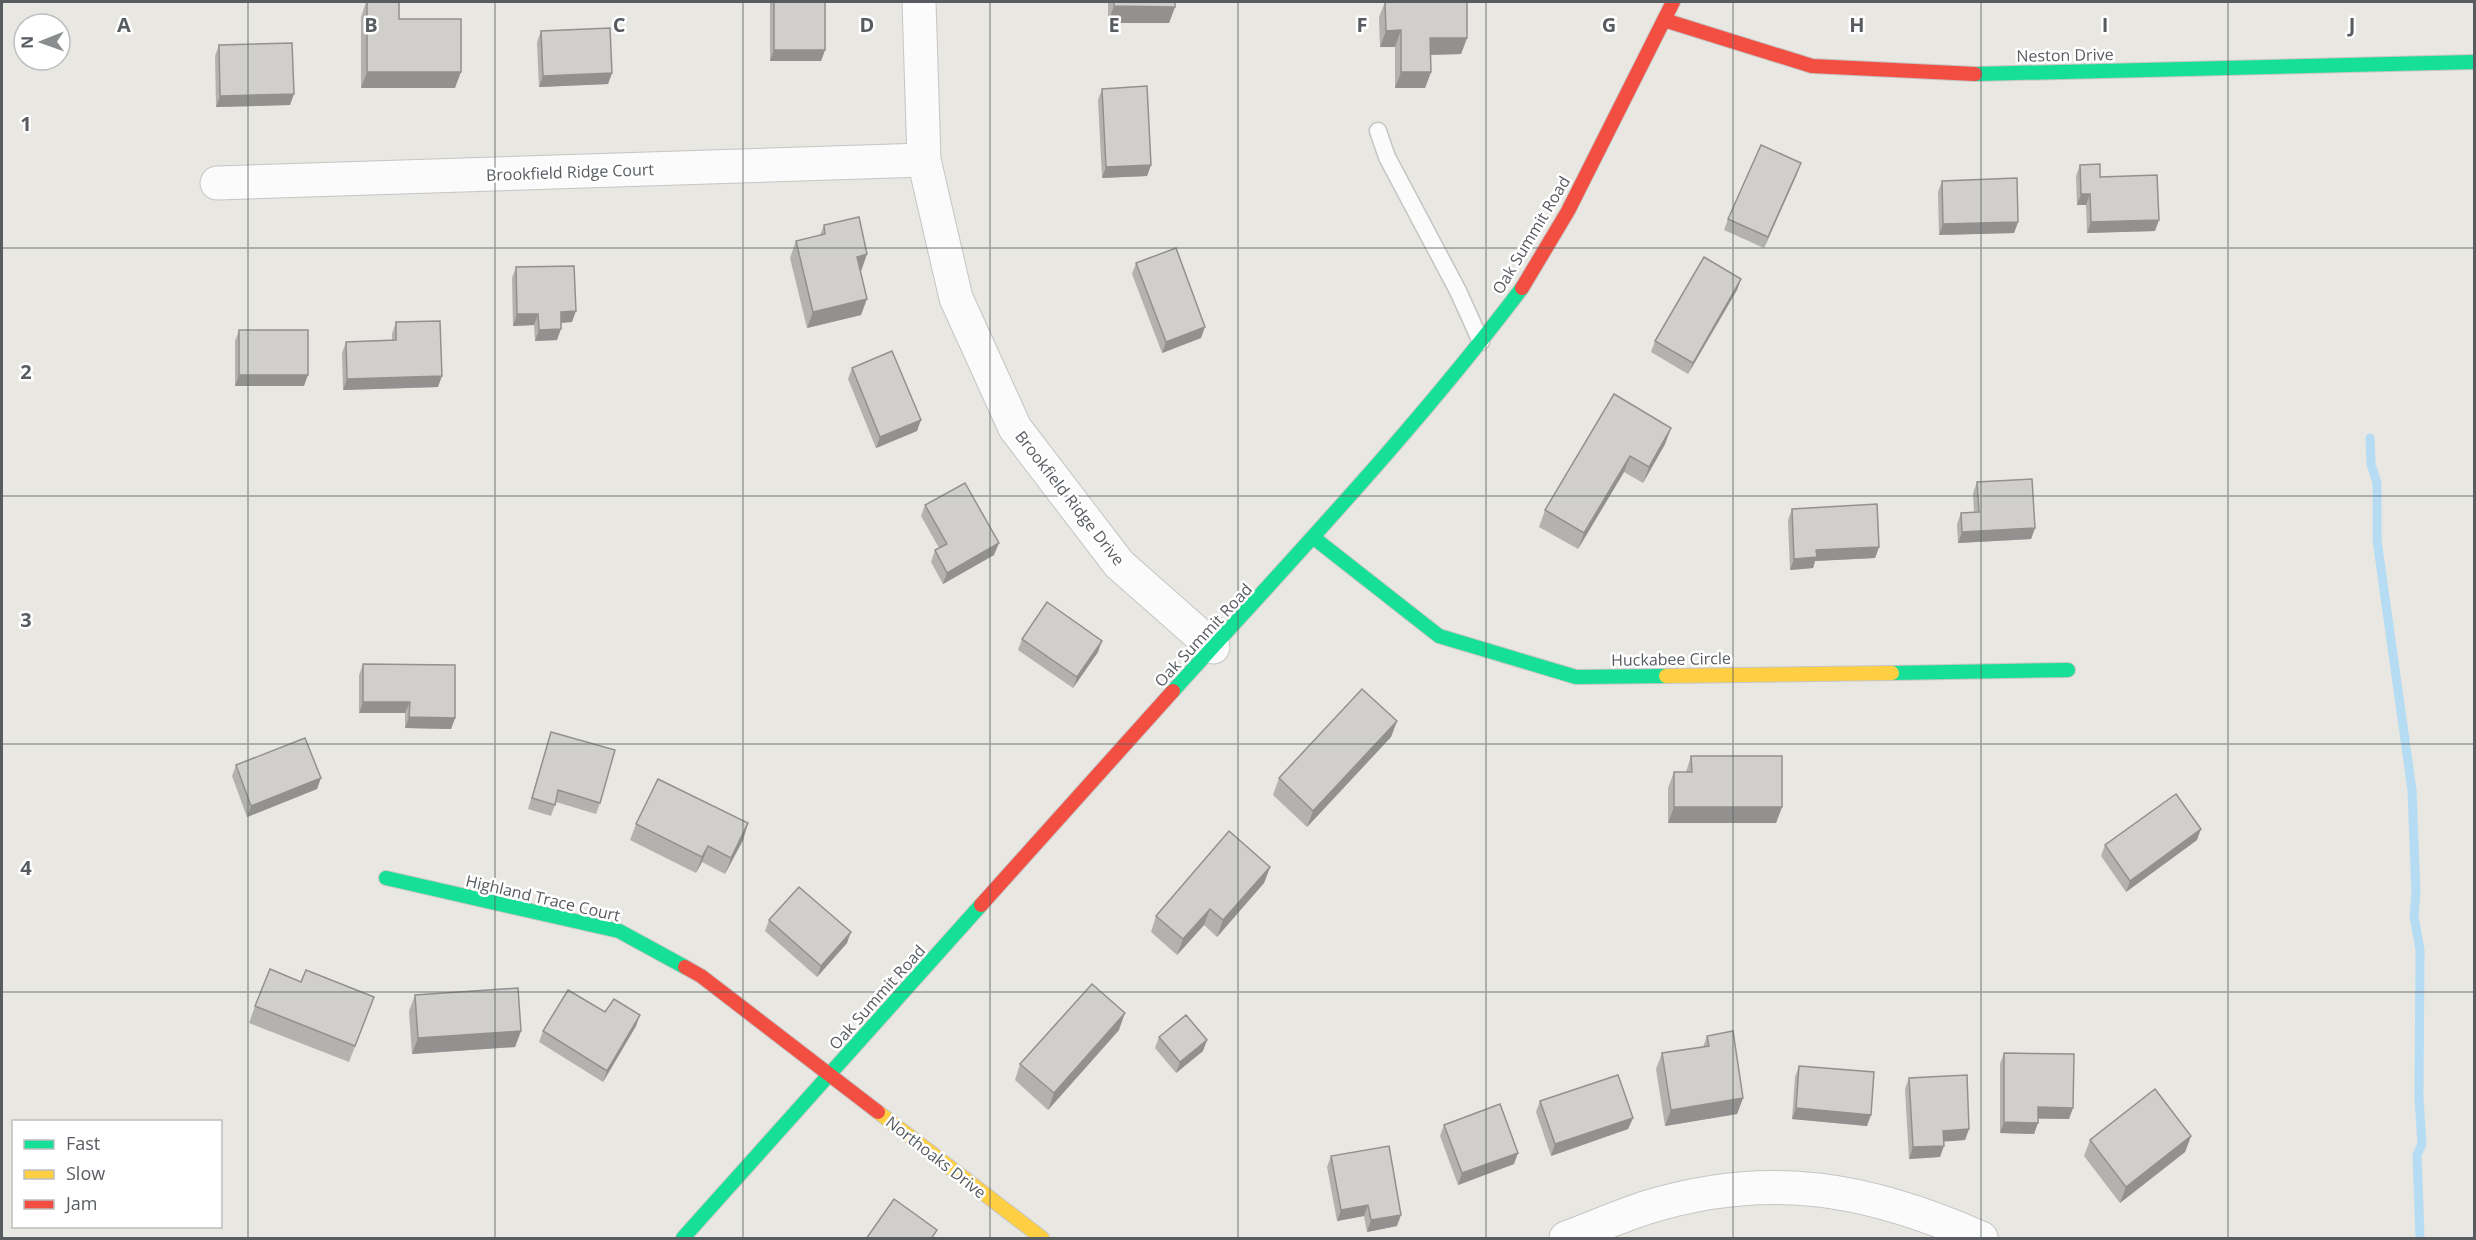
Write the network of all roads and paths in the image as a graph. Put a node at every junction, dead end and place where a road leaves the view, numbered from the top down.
1 (919, 2) edge
2 (1672, 2) edge
3 (1664, 20) junction
4 (2475, 62) edge
5 (1378, 131) dead end
6 (924, 160) junction
7 (217, 183) dead end
8 (1481, 342) junction
9 (1314, 538) junction
10 (1213, 647) junction
11 (2068, 670) dead end
12 (386, 878) dead end
13 (829, 1076) junction
14 (683, 1239) edge
15 (1042, 1239) edge
16 (1566, 1239) edge
17 (1981, 1239) edge

1 - 6 street, Brookfield Ridge Drive
2 - 3 street, Oak Summit Road
3 - 4 street, Neston Drive
3 - 8 street, Oak Summit Road
5 - 8 lane
6 - 7 street, Brookfield Ridge Court
6 - 10 street, Brookfield Ridge Drive
8 - 9 street, Oak Summit Road
9 - 10 street, Oak Summit Road
9 - 11 street, Huckabee Circle
10 - 13 street, Oak Summit Road
12 - 13 street, Highland Trace Court
13 - 14 street, Oak Summit Road
13 - 15 street, Northoaks Drive
16 - 17 street

